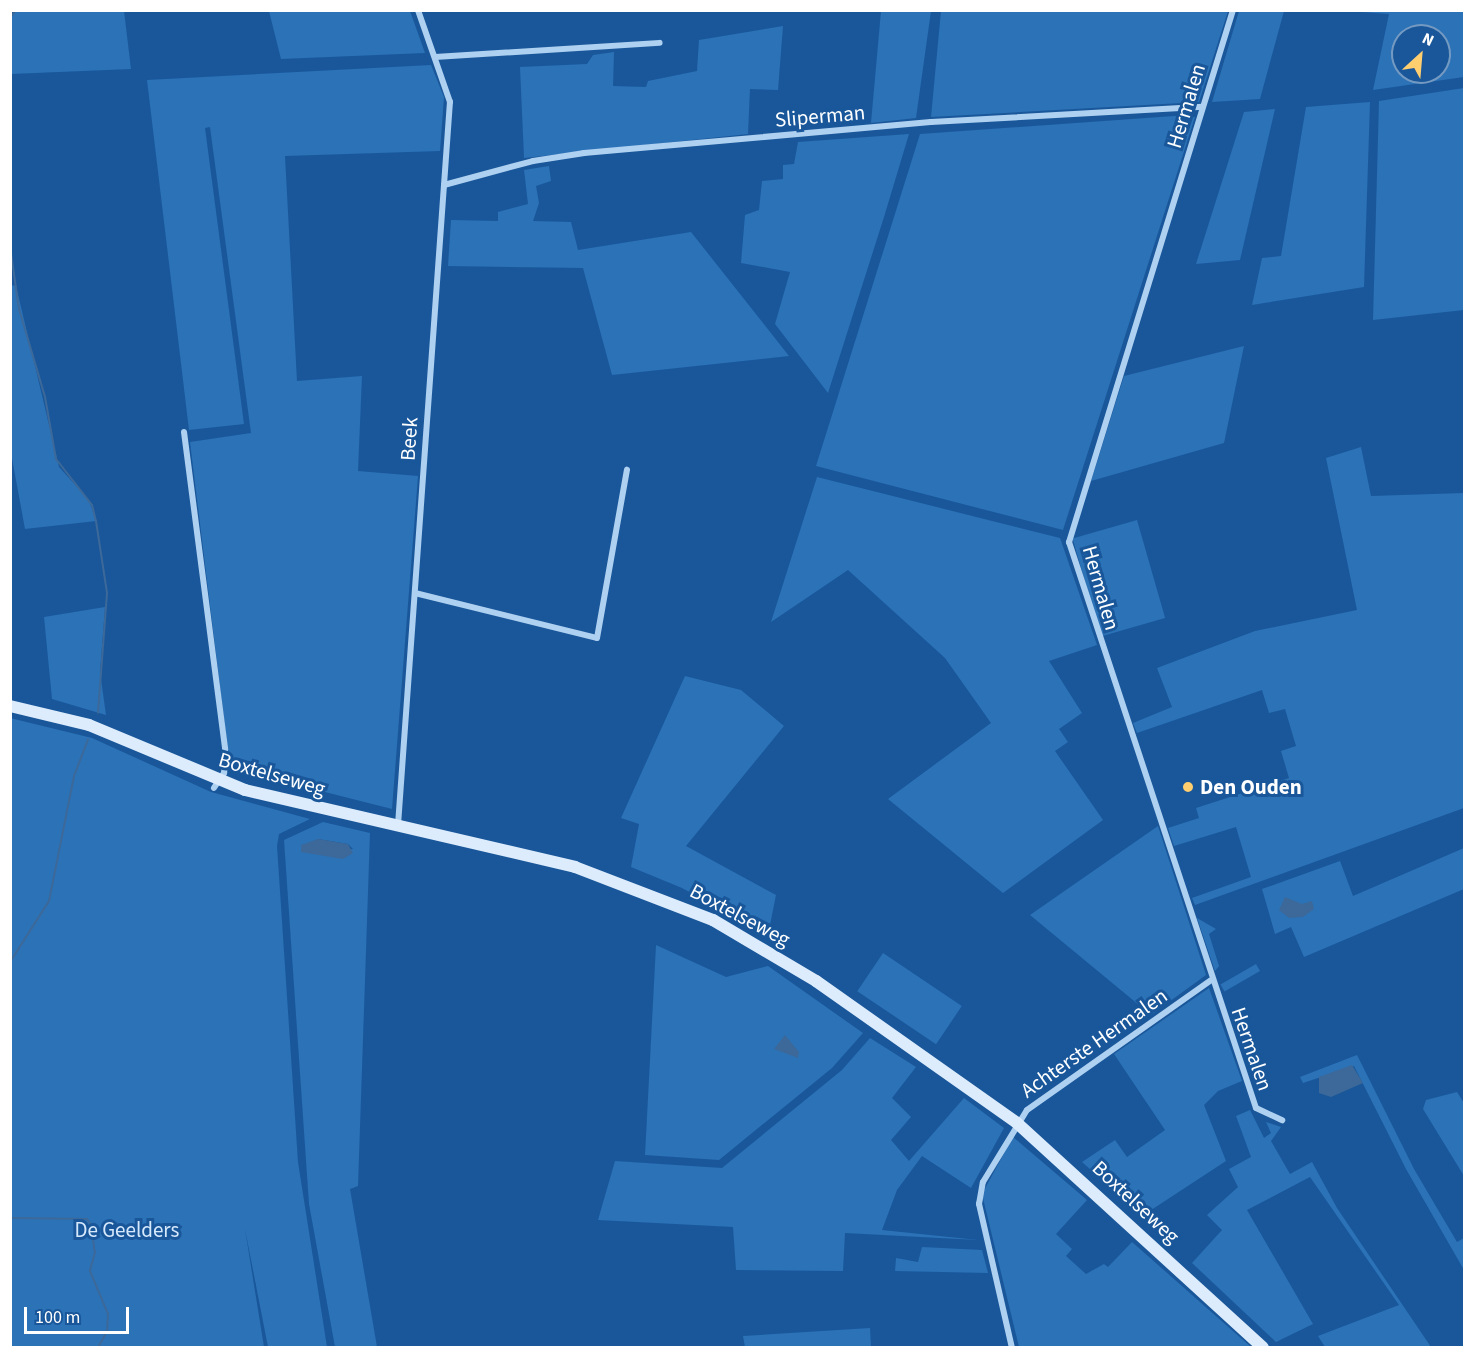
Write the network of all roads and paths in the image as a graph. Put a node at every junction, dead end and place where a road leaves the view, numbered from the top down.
1 (418, 10) edge
2 (1233, 10) edge
3 (660, 43) dead end
4 (435, 57) junction
5 (1203, 107) junction
6 (444, 185) junction
7 (184, 432) dead end
8 (627, 470) dead end
9 (415, 593) junction
10 (10, 706) edge
11 (217, 785) junction
12 (398, 825) junction
13 (1211, 980) junction
14 (1282, 1120) dead end
15 (1017, 1123) junction
16 (1012, 1347) edge
17 (1263, 1347) edge

1 - 4 street, Beek
2 - 5 street, Hermalen
3 - 4 street
4 - 6 street, Beek
5 - 6 street, Sliperman
5 - 13 street, Hermalen
6 - 9 street, Beek
7 - 11 street
8 - 9 street
9 - 12 street, Beek
10 - 11 main road, Boxtelseweg
11 - 12 main road, Boxtelseweg
12 - 15 main road, Boxtelseweg
13 - 14 street, Hermalen
13 - 15 street, Achterste Hermalen
15 - 16 street, Achterste Hermalen
15 - 17 main road, Boxtelseweg

